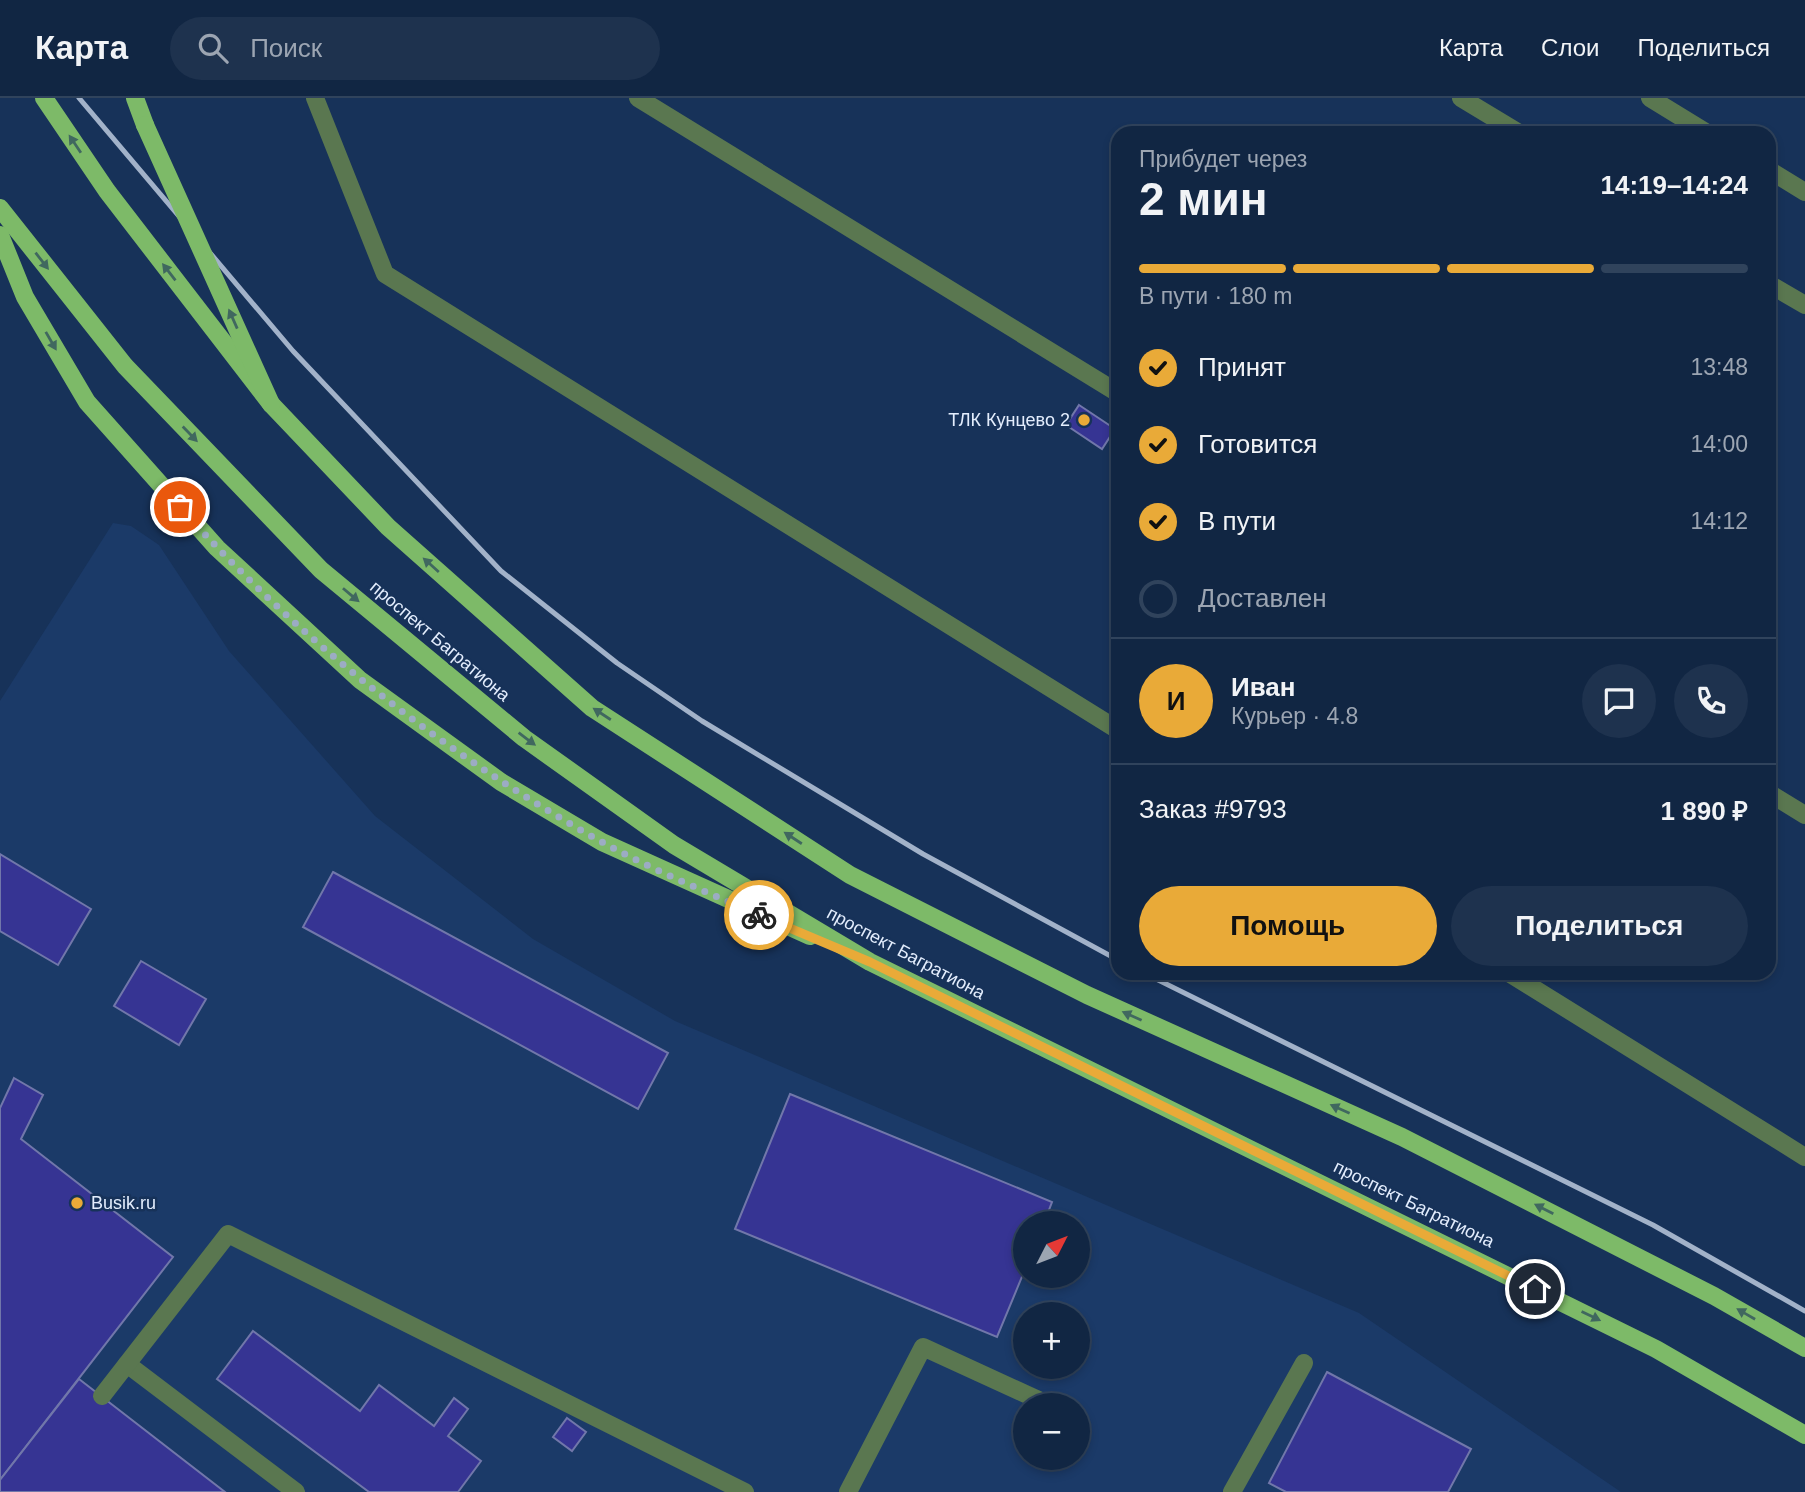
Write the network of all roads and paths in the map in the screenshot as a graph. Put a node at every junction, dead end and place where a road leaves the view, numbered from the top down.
1 (44, 98) edge
2 (135, 98) edge
3 (314, 98) edge
4 (638, 98) edge
5 (1461, 98) edge
6 (1650, 98) edge
7 (1507, 126) edge
8 (1696, 126) edge
9 (1776, 174) edge
10 (1805, 192) edge
11 (0, 208) edge
12 (0, 235) edge
13 (1776, 288) edge
14 (1805, 305) edge
15 (1111, 389) edge
16 (271, 404) junction
17 (1111, 726) edge
18 (1776, 797) edge
19 (1805, 815) edge
20 (870, 962) junction
21 (1520, 980) edge
22 (1805, 1157) edge
23 (1805, 1348) edge
24 (1304, 1363) dead end
25 (127, 1364) junction
26 (1023, 1393) edge
27 (102, 1396) dead end
28 (1805, 1435) edge
29 (296, 1492) edge
30 (745, 1492) edge
31 (848, 1492) edge
32 (1232, 1492) edge

16 -> 1 main road, bridge
16 -> 2 main road, bridge
3 - 17 lane
4 - 15 lane
5 - 7 lane
6 - 8 lane
9 - 10 lane
11 -> 20 main road, проспект Багратиона
12 -> 20 main road
13 - 14 lane
23 -> 16 main road
18 - 19 lane
20 -> 28 main road, проспект Багратиона
21 - 22 lane
24 - 32 lane
25 - 27 lane
25 - 29 lane
25 - 30 lane
26 - 31 lane

